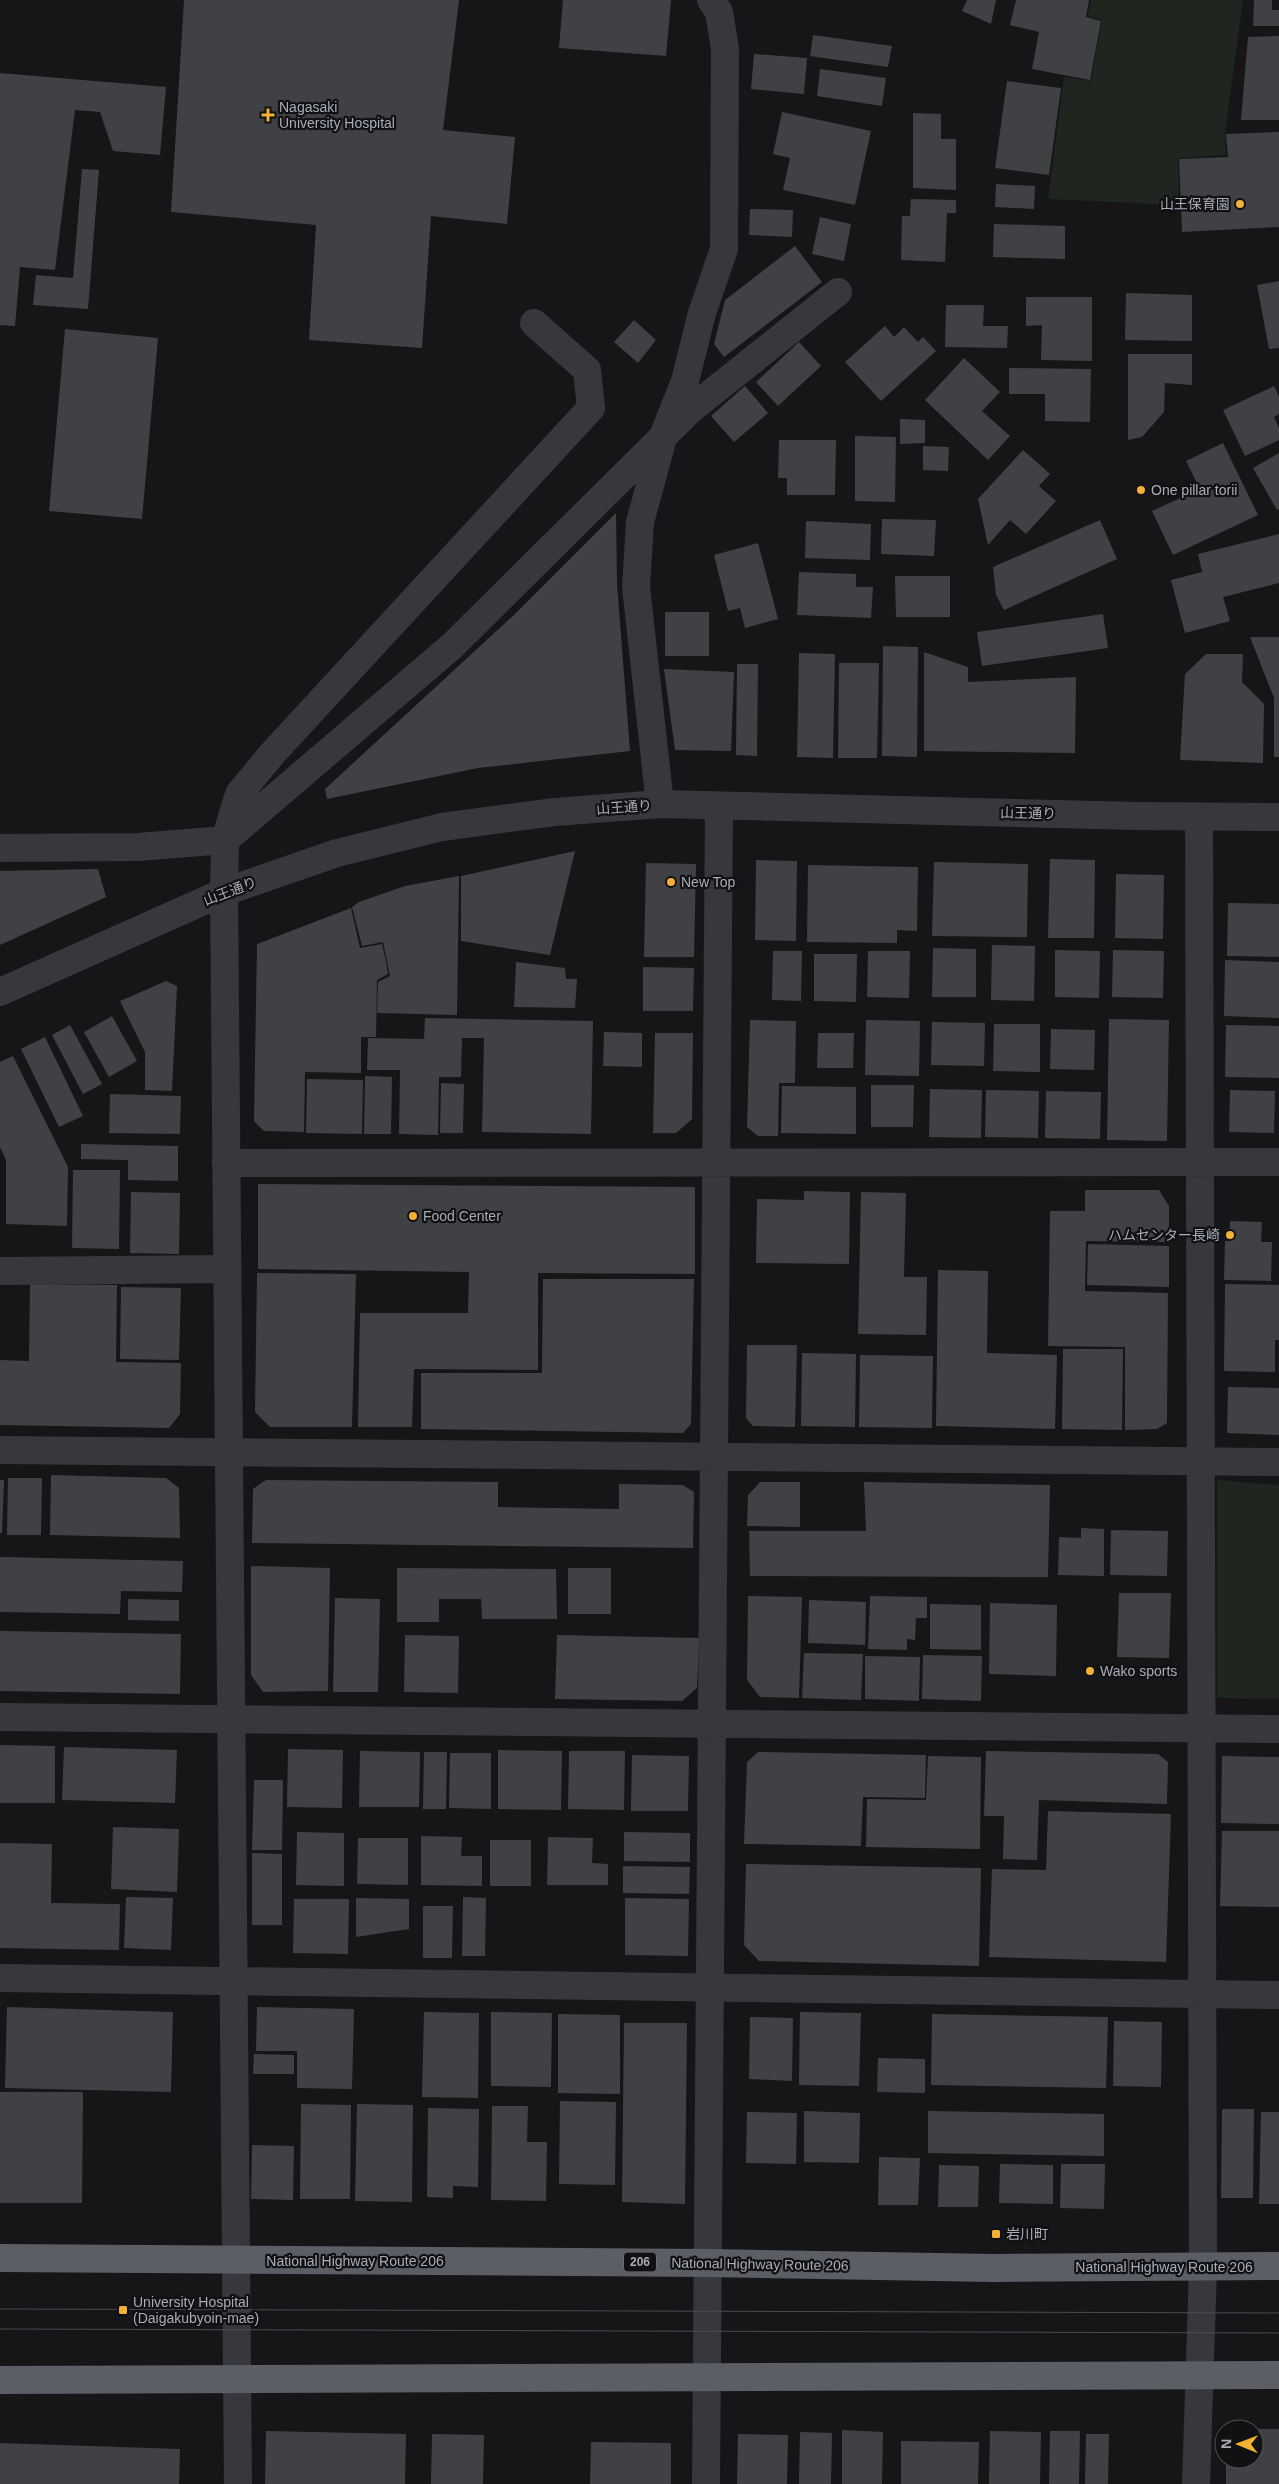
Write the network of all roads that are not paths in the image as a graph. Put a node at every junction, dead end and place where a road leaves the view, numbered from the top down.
1 (711, 0) edge
2 (838, 292) dead end
3 (534, 323) dead end
4 (664, 434) junction
5 (660, 804) junction
6 (719, 807) junction
7 (1199, 817) junction
8 (1279, 817) edge
9 (224, 840) junction
10 (0, 848) edge
11 (224, 892) junction
12 (0, 992) edge
13 (1200, 1162) junction
14 (1279, 1162) edge
15 (226, 1163) junction
16 (716, 1163) junction
17 (227, 1269) junction
18 (0, 1270) edge
19 (0, 1450) edge
20 (229, 1452) junction
21 (714, 1457) junction
22 (1200, 1461) junction
23 (1279, 1462) edge
24 (0, 1718) edge
25 (232, 1720) junction
26 (712, 1724) junction
27 (1201, 1728) junction
28 (1279, 1729) edge
29 (0, 1978) edge
30 (234, 1981) junction
31 (710, 1988) junction
32 (1202, 1994) junction
33 (1279, 1995) edge
34 (0, 2258) edge
35 (236, 2260) junction
36 (708, 2262) junction
37 (1279, 2266) edge
38 (1202, 2267) junction
39 (1199, 2375) junction
40 (1279, 2375) edge
41 (707, 2377) junction
42 (237, 2379) junction
43 (0, 2380) edge
44 (238, 2484) edge
45 (706, 2484) edge
46 (1196, 2484) edge

1 - 4 street
2 - 4 street
3 - 9 street
4 - 5 street
4 - 9 street
5 - 6 street, 山王通り
5 - 11 street, 山王通り
6 - 7 street, 山王通り
6 - 16 street
7 - 8 street, 山王通り
7 - 13 street
9 - 10 street
9 - 11 street
11 - 12 street, 山王通り
11 - 15 street
13 - 14 street
13 - 16 street
13 - 22 street
15 - 16 street
15 - 17 street
16 - 21 street
17 - 18 street
17 - 20 street
19 - 20 street
20 - 21 street
20 - 25 street
21 - 22 street
21 - 26 street
22 - 23 street
22 - 27 street
24 - 25 street
25 - 26 street
25 - 30 street
26 - 27 street
26 - 31 street
27 - 28 street
27 - 32 street
29 - 30 street
30 - 31 street
30 - 35 street
31 - 32 street
31 - 36 street
32 - 33 street
32 - 38 street
34 - 35 highway, National Highway Route 206 / 206
35 - 36 highway, National Highway Route 206 / 206
35 - 42 street
36 - 38 highway, National Highway Route 206 / 206
36 - 41 street
37 - 38 highway, National Highway Route 206 / 206
38 - 39 street
39 - 40 highway
39 - 41 highway
39 - 46 street
41 - 42 highway
41 - 45 street
42 - 43 highway
42 - 44 street

